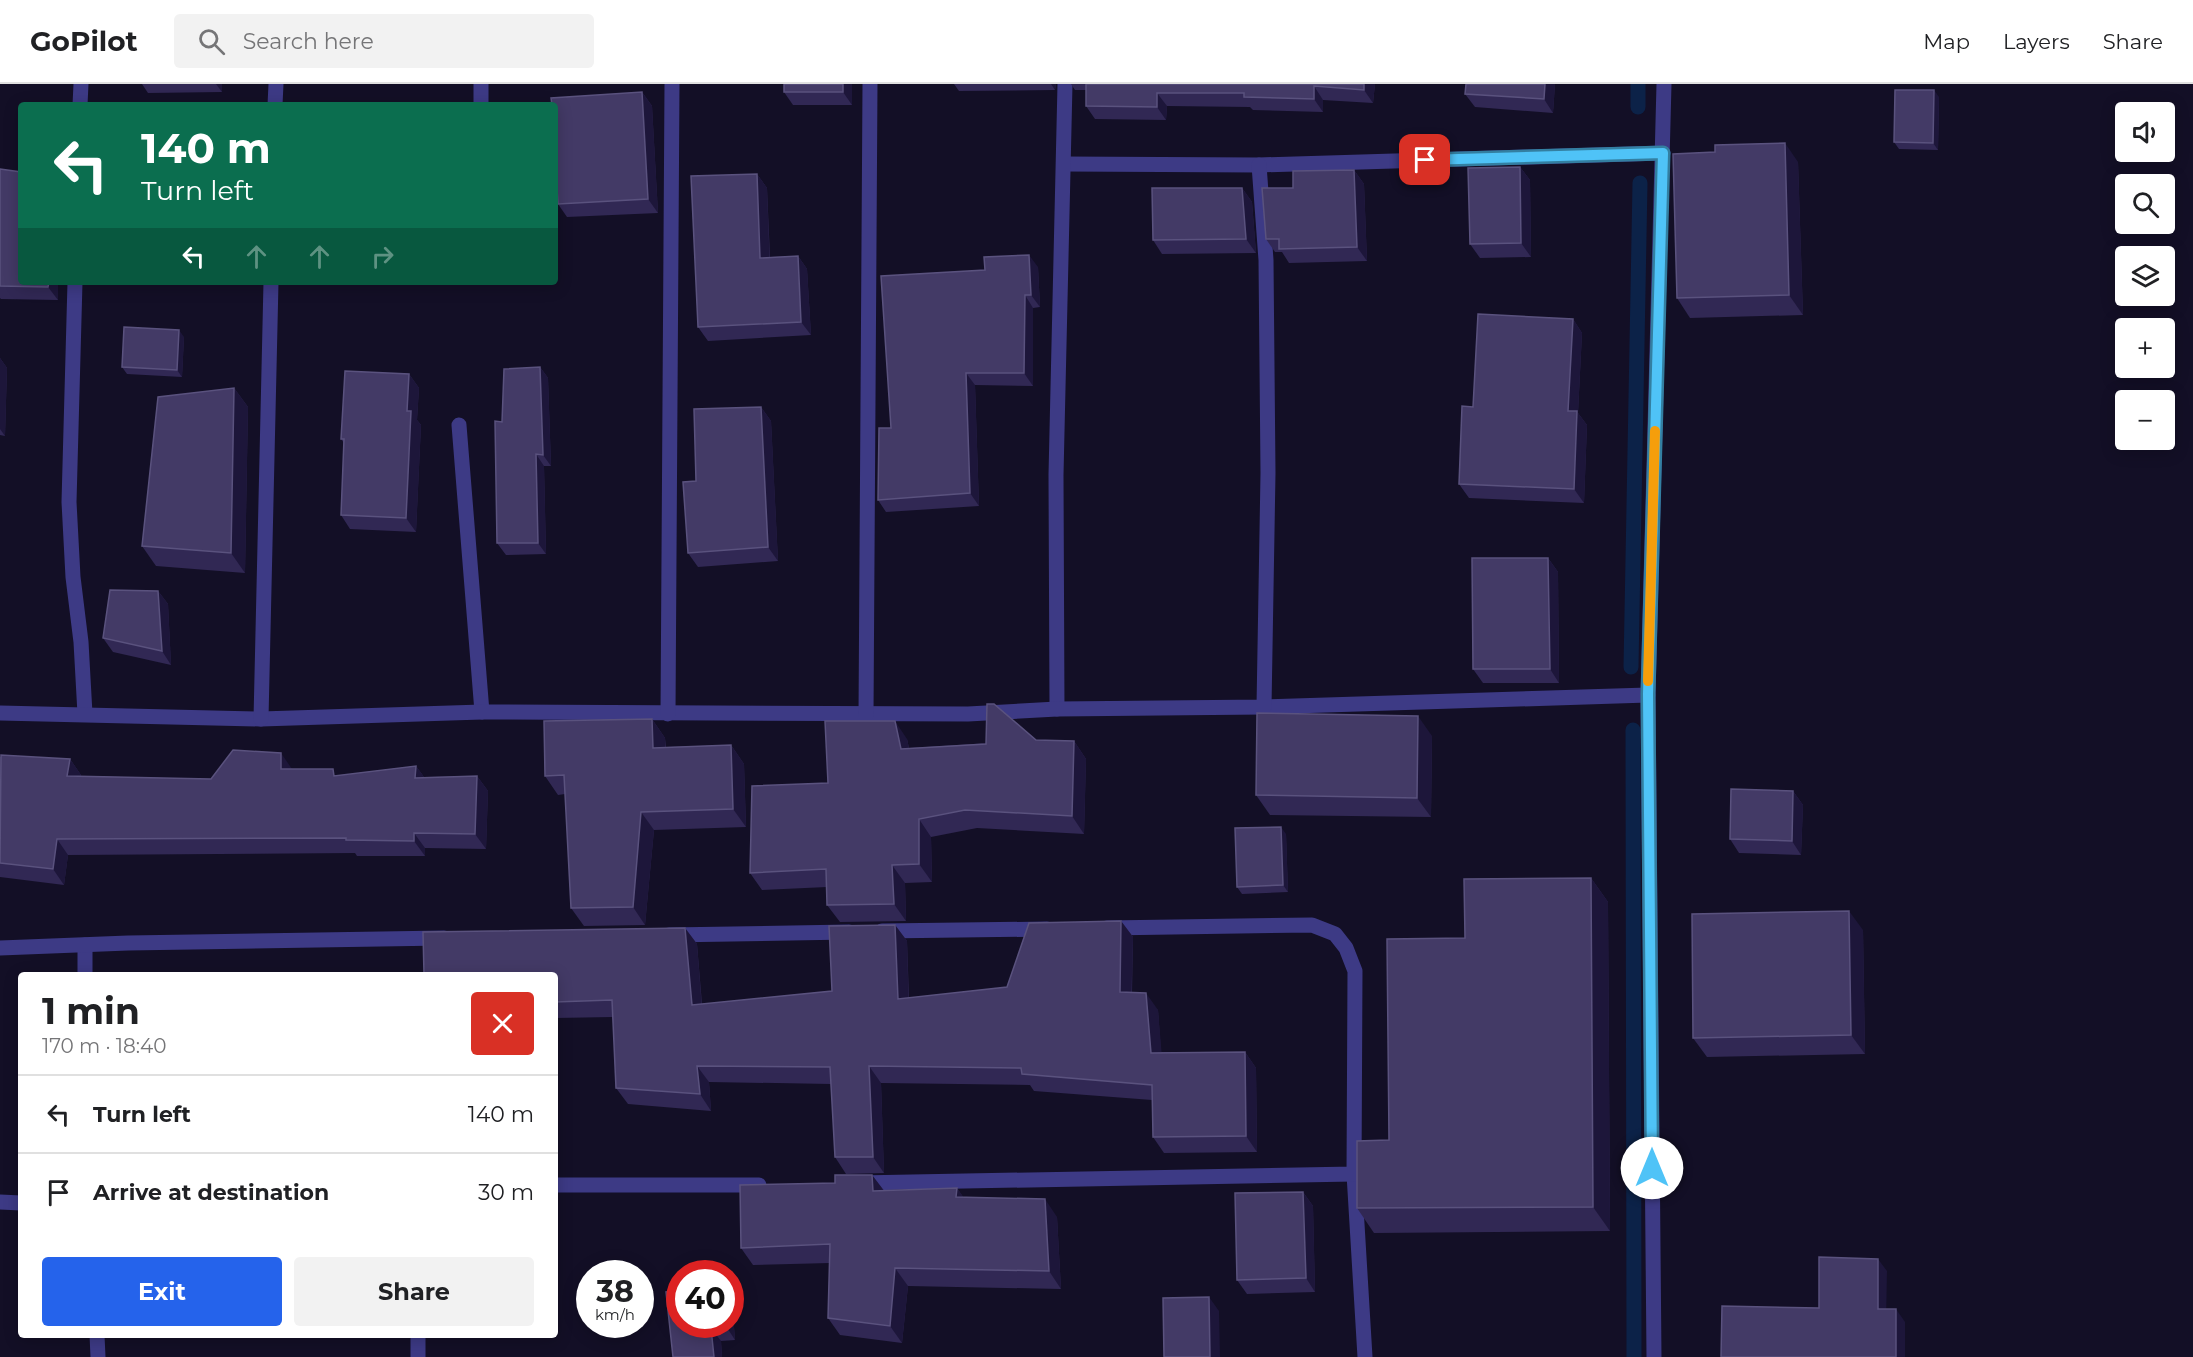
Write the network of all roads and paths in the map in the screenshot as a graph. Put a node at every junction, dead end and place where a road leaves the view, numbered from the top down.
1 (81, 84) edge
2 (276, 84) edge
3 (481, 84) edge
4 (672, 84) edge
5 (870, 84) edge
6 (1065, 84) edge
7 (1664, 84) edge
8 (80, 102) edge
9 (275, 102) edge
10 (481, 102) edge
11 (1663, 153) junction
12 (1064, 164) junction
13 (1259, 165) junction
14 (75, 285) edge
15 (271, 285) edge
16 (459, 425) dead end
17 (1648, 694) junction
18 (1264, 707) junction
19 (1057, 710) junction
20 (482, 712) junction
21 (0, 713) edge
22 (85, 714) junction
23 (668, 714) junction
24 (866, 714) junction
25 (261, 719) junction
26 (1097, 928) edge
27 (1061, 929) edge
28 (654, 935) edge
29 (463, 938) edge
30 (85, 945) junction
31 (0, 948) edge
32 (86, 972) edge
33 (1354, 1174) junction
34 (839, 1184) edge
35 (558, 1185) edge
36 (779, 1185) edge
37 (0, 1202) edge
38 (18, 1203) edge
39 (97, 1338) edge
40 (418, 1338) edge
41 (98, 1357) edge
42 (418, 1357) edge
43 (1365, 1357) edge
44 (1654, 1357) edge

1 - 8 street
2 - 9 street
3 - 10 street
4 - 23 street
5 - 24 street
6 - 12 street
7 - 11 street
11 - 13 street
11 - 17 street
12 - 13 street
12 - 19 street
13 - 18 street
14 - 22 street
15 - 25 street
16 - 20 street
17 - 18 street
17 - 44 street
18 - 19 street
19 - 24 street
20 - 23 street
20 - 25 street
21 - 22 street
22 - 25 street
23 - 24 street
26 - 33 street
27 - 28 street
29 - 30 street
30 - 31 street
30 - 32 street
33 - 34 street
33 - 43 street
35 - 36 street
37 - 38 street
39 - 41 street
40 - 42 street

